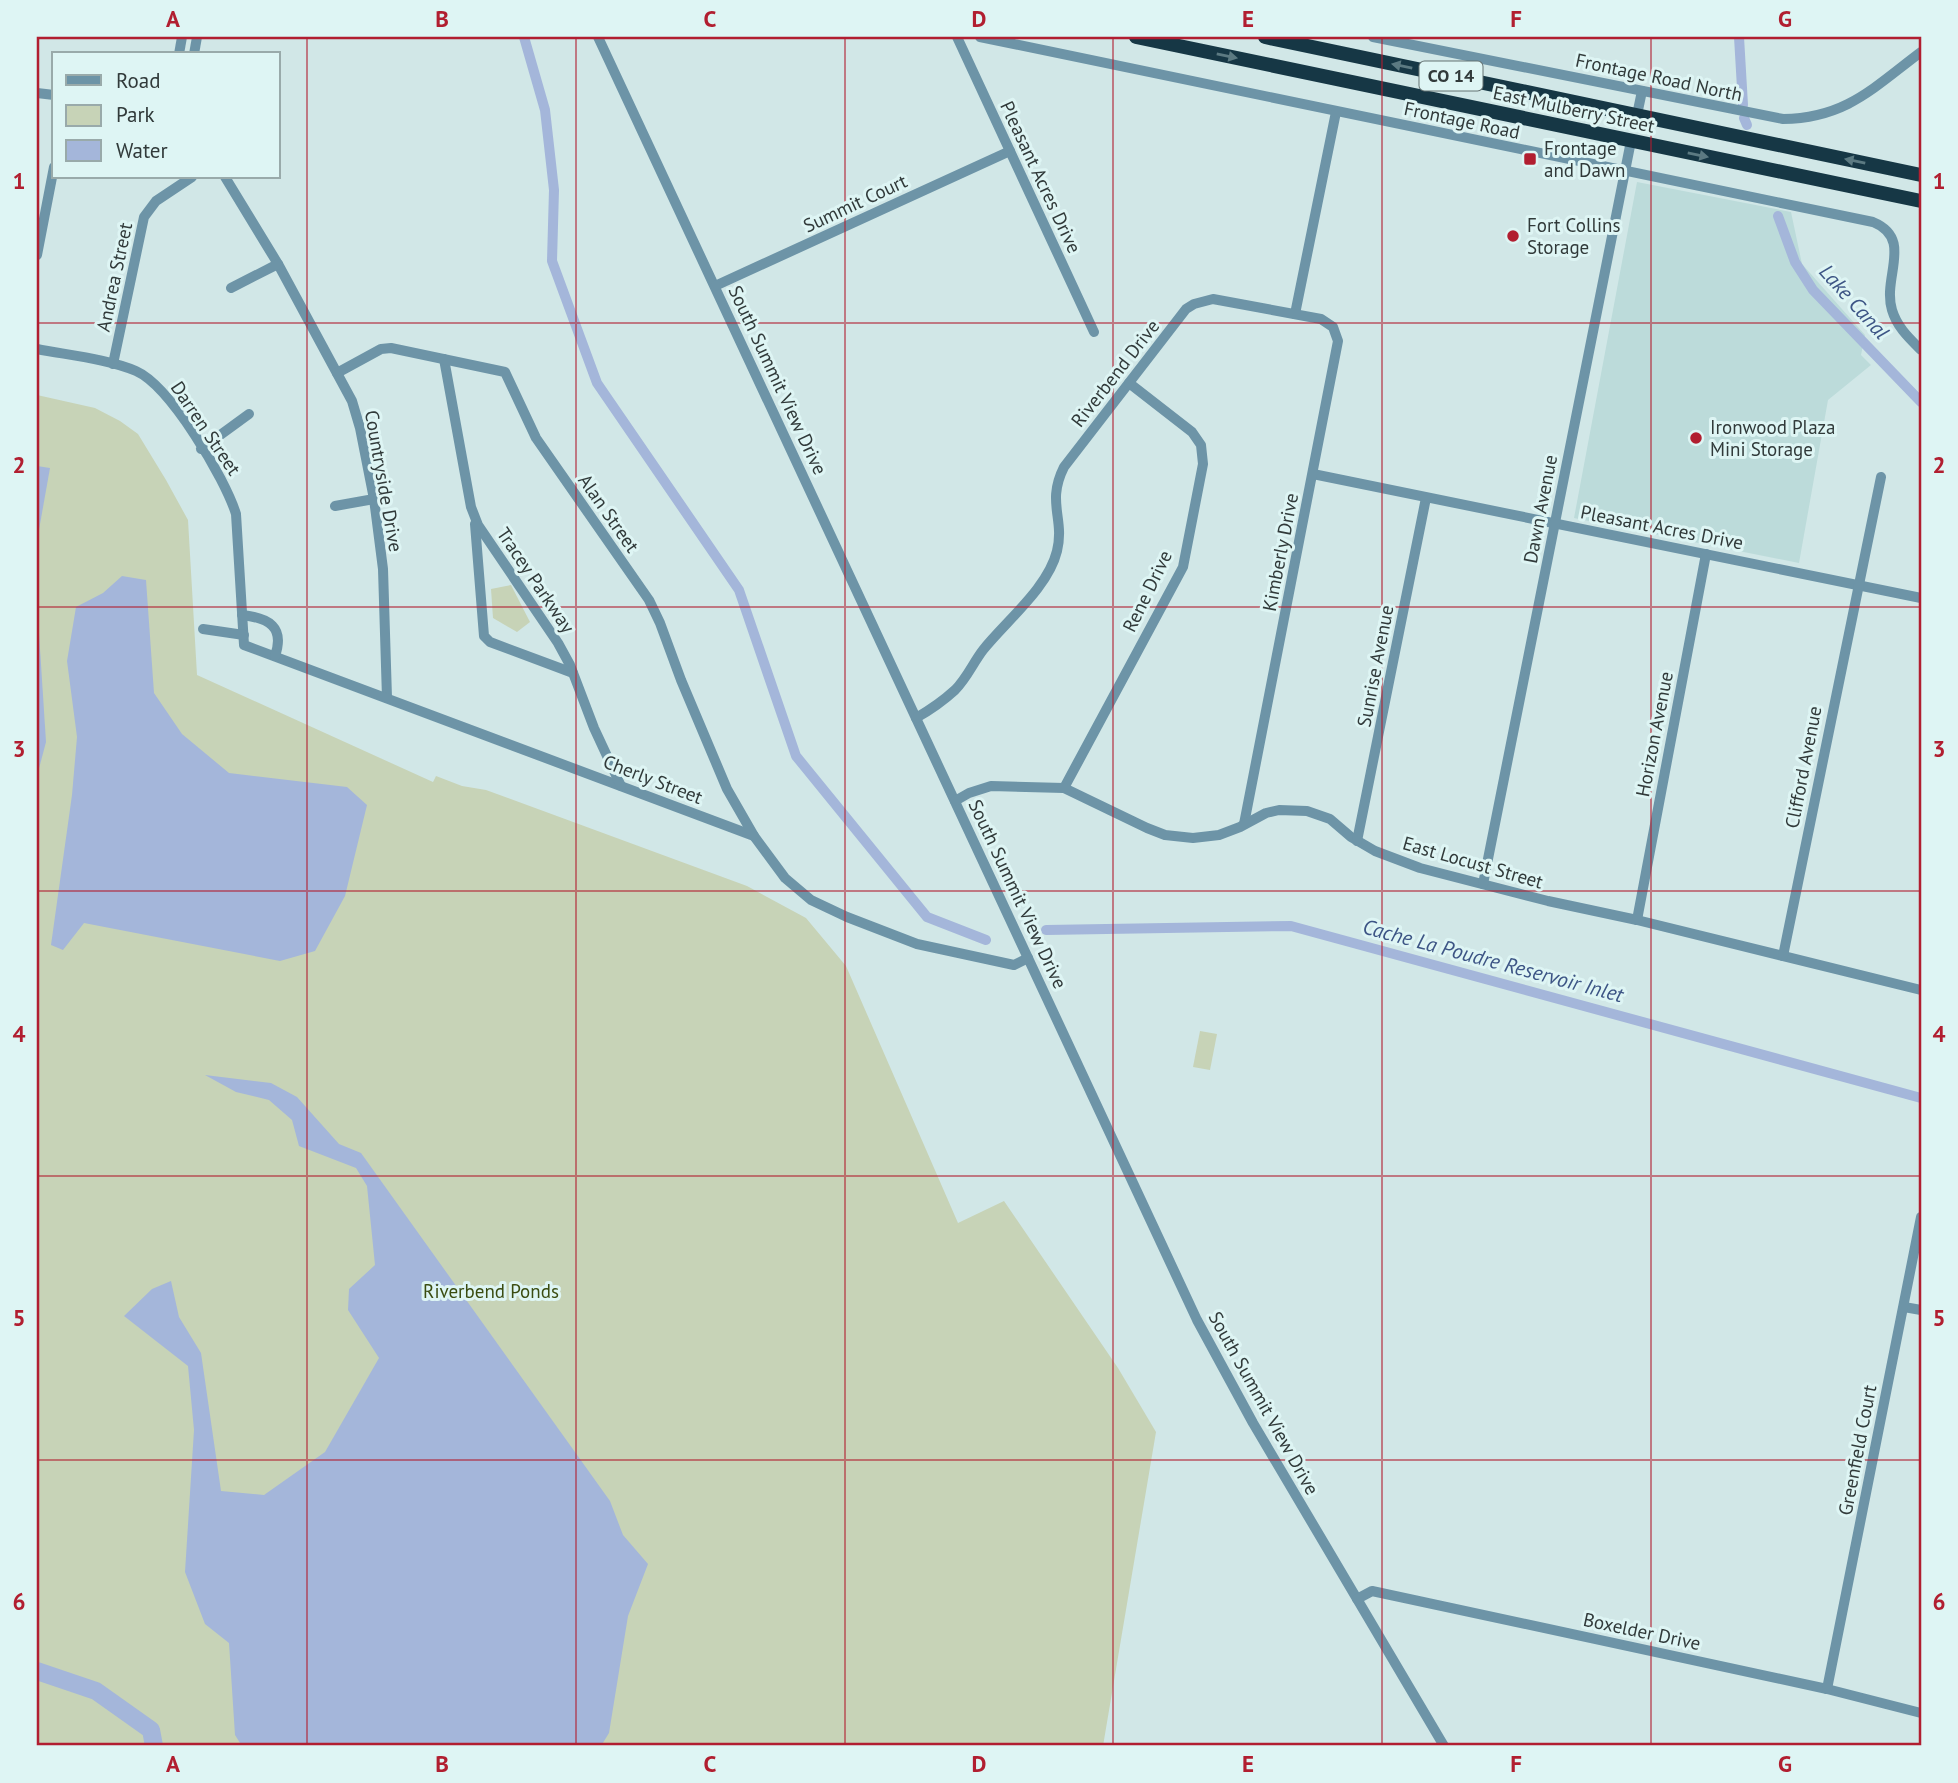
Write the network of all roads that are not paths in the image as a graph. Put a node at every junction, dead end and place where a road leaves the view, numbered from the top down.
1 (598, 37) edge
2 (957, 37) edge
3 (980, 37) edge
4 (1136, 37) edge
5 (1265, 37) edge
6 (1373, 37) edge
7 (1392, 39) edge
8 (1921, 52) edge
9 (1642, 91) junction
10 (1336, 112) junction
11 (1637, 115) junction
12 (1631, 141) junction
13 (1010, 151) junction
14 (1921, 165) edge
15 (1880, 166) junction
16 (1626, 171) junction
17 (1921, 174) edge
18 (52, 177) edge
19 (190, 178) edge
20 (226, 178) edge
21 (1921, 201) edge
22 (37, 255) edge
23 (278, 264) junction
24 (715, 286) junction
25 (231, 288) dead end
26 (1295, 314) junction
27 (1094, 332) dead end
28 (37, 349) edge
29 (1921, 350) edge
30 (444, 359) junction
31 (113, 365) junction
32 (337, 373) junction
33 (1129, 383) junction
34 (249, 414) dead end
35 (201, 449) junction
36 (1312, 474) junction
37 (1881, 477) dead end
38 (1426, 498) junction
39 (374, 499) junction
40 (335, 506) dead end
41 (471, 507) junction
42 (1555, 523) junction
43 (1706, 554) junction
44 (1858, 584) junction
45 (1921, 598) edge
46 (242, 615) junction
47 (203, 629) dead end
48 (244, 640) junction
49 (275, 656) junction
50 (573, 673) junction
51 (387, 698) junction
52 (916, 718) junction
53 (621, 786) junction
54 (1064, 788) junction
55 (955, 801) junction
56 (1244, 824) junction
57 (754, 836) junction
58 (1357, 841) junction
59 (1483, 884) junction
60 (1637, 920) junction
61 (1783, 956) junction
62 (1028, 958) junction
63 (1921, 989) edge
64 (1921, 1217) edge
65 (1904, 1307) junction
66 (1921, 1310) edge
67 (1357, 1599) junction
68 (1827, 1689) junction
69 (1921, 1713) edge
70 (1444, 1746) edge

1 - 24 street, South Summit View Drive
2 - 13 street, Pleasant Acres Drive
3 - 10 street, Frontage Road
4 -> 12 highway, East Mulberry Street / CO 14
11 -> 5 highway, East Mulberry Street / CO 14
6 - 7 street, Frontage Road North
7 - 9 street, Frontage Road North
8 - 9 street, Frontage Road North
9 - 11 street
10 - 16 street, Frontage Road
10 - 26 street
15 -> 11 highway, East Mulberry Street / CO 14
12 - 16 street, Dawn Avenue
12 -> 21 highway, East Mulberry Street / CO 14
13 - 24 street, Summit Court
13 - 27 street, Pleasant Acres Drive
14 - 15 highway
15 - 17 highway, East Mulberry Street / CO 14
16 - 29 street, Frontage Road
16 - 42 street, Dawn Avenue
18 - 22 street
19 - 31 street, Andrea Street
20 - 23 street, Countryside Drive
23 - 25 street
23 - 32 street, Countryside Drive
24 - 52 street, South Summit View Drive
26 - 33 street, Riverbend Drive
26 - 36 street, Kimberly Drive
28 - 31 street, Darren Street
30 - 32 street, Alan Street
30 - 41 street, Tracey Parkway
30 - 57 street, Alan Street
31 - 35 street, Darren Street
32 - 39 street, Countryside Drive
33 - 52 street, Riverbend Drive
33 - 54 street, Rene Drive
34 - 35 street
35 - 46 street, Darren Street
36 - 38 street, Pleasant Acres Drive
36 - 56 street, Kimberly Drive
37 - 44 street, Clifford Avenue
38 - 42 street, Pleasant Acres Drive
38 - 58 street, Sunrise Avenue
39 - 40 street
39 - 51 street, Countryside Drive
41 - 50 street, Tracey Parkway
41 - 50 street, Tracey Parkway
42 - 43 street, Pleasant Acres Drive
42 - 59 street, Dawn Avenue
43 - 44 street, Pleasant Acres Drive
43 - 60 street, Horizon Avenue
44 - 45 street, Pleasant Acres Drive
44 - 61 street, Clifford Avenue
46 - 48 street, Darren Street
46 - 49 street
47 - 48 street, Cherly Street
48 - 49 street, Cherly Street
49 - 51 street, Cherly Street
50 - 53 street, Tracey Parkway
51 - 53 street, Cherly Street
52 - 55 street, South Summit View Drive
53 - 57 street, Cherly Street
54 - 55 street, East Locust Street
54 - 56 street, East Locust Street
55 - 62 street, South Summit View Drive
56 - 58 street, East Locust Street
57 - 62 street
58 - 59 street, East Locust Street
59 - 60 street, East Locust Street
60 - 61 street, East Locust Street
61 - 63 street, East Locust Street
62 - 67 street, South Summit View Drive
64 - 65 street, Greenfield Court
65 - 66 street
65 - 68 street, Greenfield Court
67 - 68 street, Boxelder Drive
67 - 70 street, South Summit View Drive
68 - 69 street, Boxelder Drive

